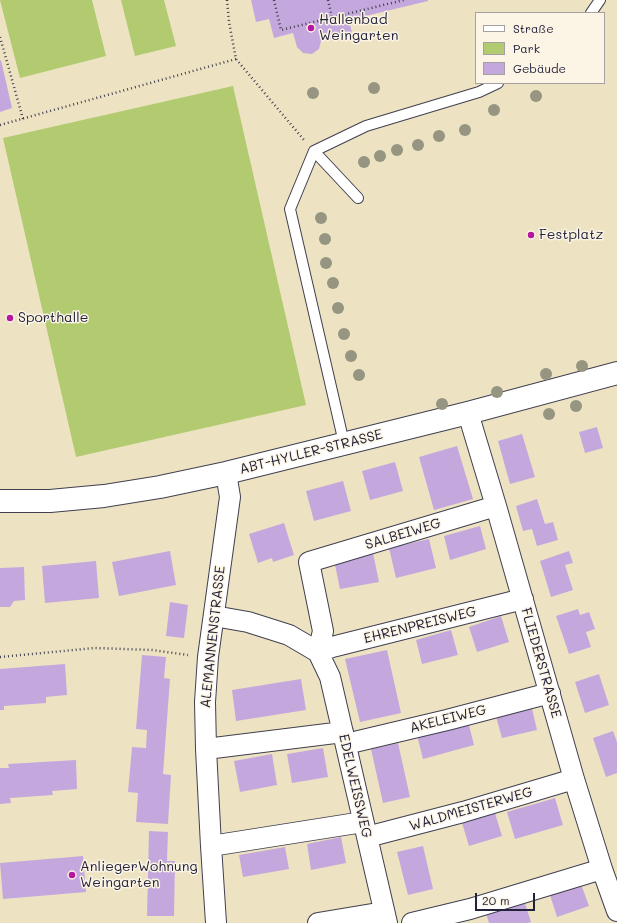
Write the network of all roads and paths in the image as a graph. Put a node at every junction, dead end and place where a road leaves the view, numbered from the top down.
1 (227, 0) edge
2 (274, 0) edge
3 (328, 0) edge
4 (404, 0) edge
5 (600, 0) edge
6 (592, 12) edge
7 (332, 17) junction
8 (0, 36) edge
9 (236, 59) junction
10 (496, 84) edge
11 (23, 119) junction
12 (0, 125) edge
13 (314, 151) junction
14 (358, 198) dead end
15 (617, 373) edge
16 (468, 413) junction
17 (344, 443) junction
18 (226, 473) junction
19 (0, 501) edge
20 (496, 506) junction
21 (523, 599) junction
22 (214, 616) junction
23 (318, 652) junction
24 (0, 657) edge
25 (208, 657) junction
26 (550, 693) junction
27 (344, 738) junction
28 (206, 749) junction
29 (574, 779) junction
30 (365, 830) junction
31 (211, 846) junction
32 (602, 869) junction
33 (617, 911) edge
34 (385, 917) edge
35 (216, 923) edge
36 (318, 923) edge
37 (412, 923) edge

1 - 9 path
2 - 7 path
3 - 7 path
4 - 7 path
5 - 6 lane
8 - 11 path
9 - 11 path
9 - 13 path
10 - 13 lane
11 - 12 path
13 - 14 lane
13 - 17 lane
15 - 16 street, ABT-HYLLER-STRASSE
16 - 17 street, ABT-HYLLER-STRASSE
16 - 20 street, FLIEDERSTRASSE
17 - 18 street, ABT-HYLLER-STRASSE
18 - 19 street, ABT-HYLLER-STRASSE
18 - 22 street, ALEMANNENSTRASSE
20 - 21 street, FLIEDERSTRASSE
20 - 23 street, SALBEIWEG
21 - 23 street, EHRENPREISWEG
21 - 26 street, FLIEDERSTRASSE
22 - 23 street
22 - 25 street, ALEMANNENSTRASSE
23 - 27 street, EDELWEISSWEG
24 - 25 path
25 - 28 street, ALEMANNENSTRASSE
26 - 27 street, AKELEIWEG
26 - 29 street, FLIEDERSTRASSE
27 - 28 street, AKELEIWEG
27 - 30 street, EDELWEISSWEG
28 - 31 street, ALEMANNENSTRASSE
29 - 30 street, WALDMEISTERWEG
29 - 32 street, FLIEDERSTRASSE
30 - 31 street, WALDMEISTERWEG
30 - 34 street, EDELWEISSWEG
31 - 35 street, ALEMANNENSTRASSE
32 - 33 street, FLIEDERSTRASSE
32 - 37 street
34 - 36 street

